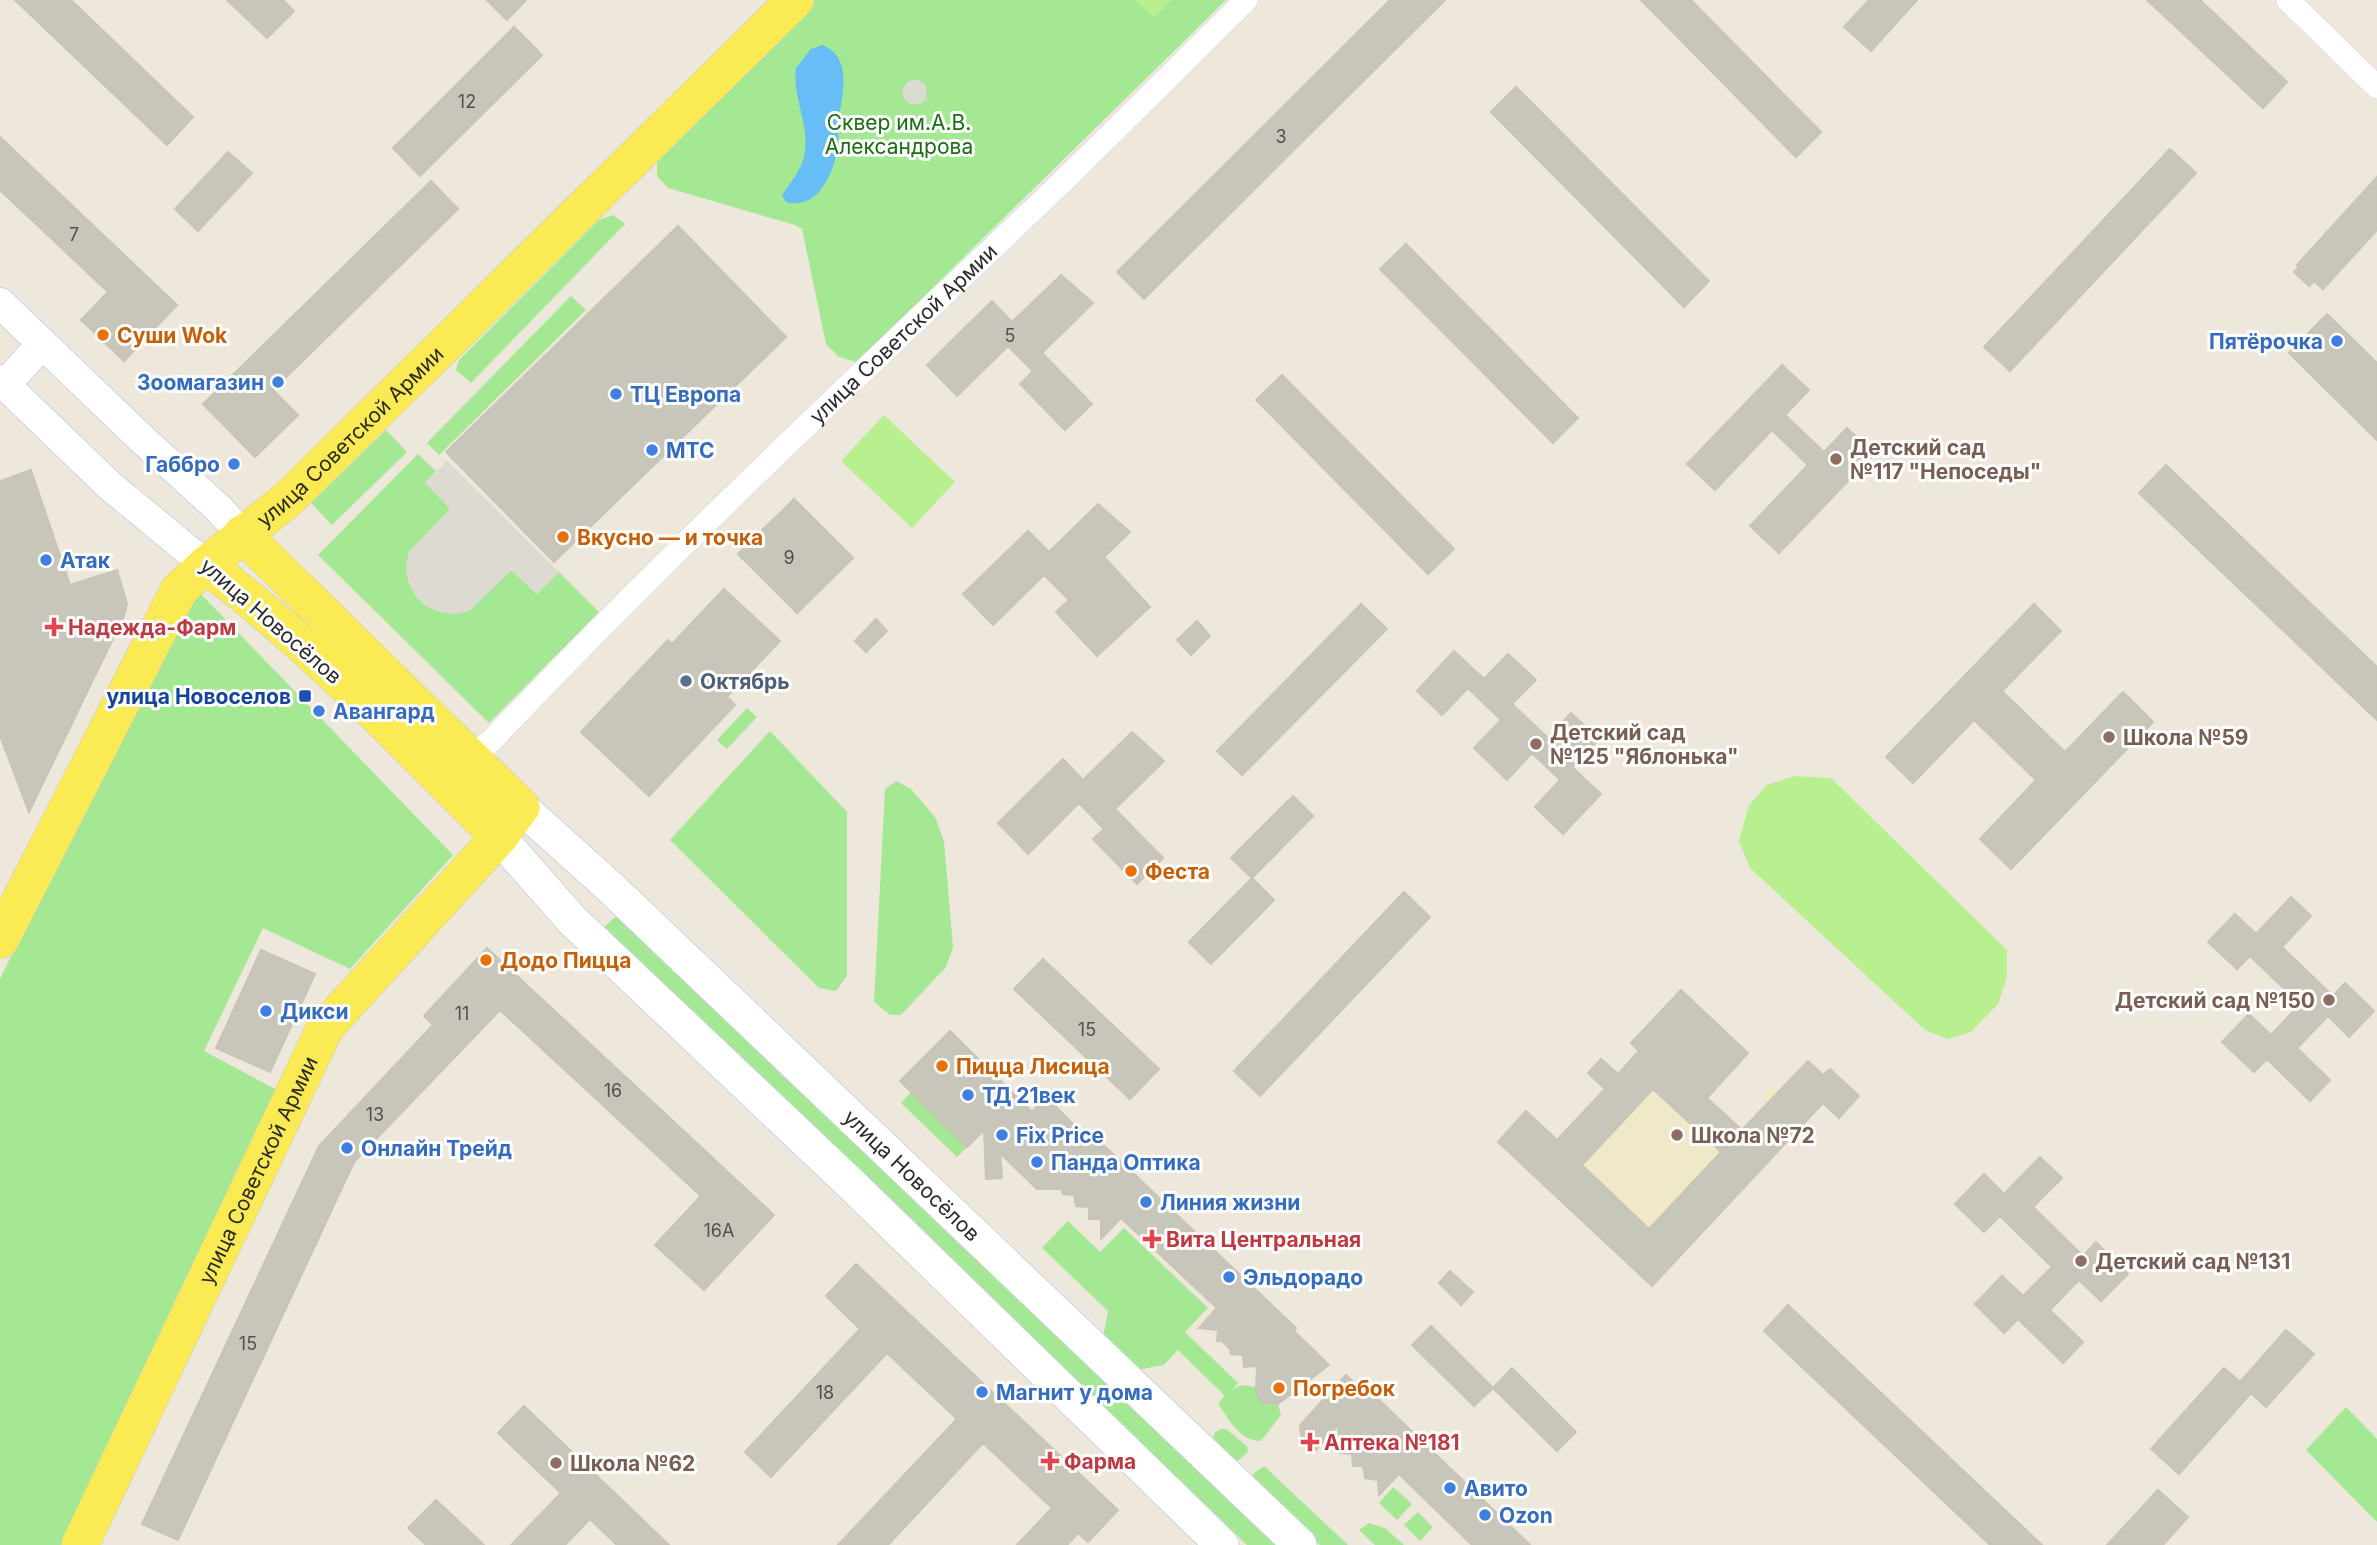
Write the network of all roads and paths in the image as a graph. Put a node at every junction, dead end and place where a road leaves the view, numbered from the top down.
1 (795, 0) edge
2 (1246, 0) edge
3 (2288, 0) edge
4 (2377, 87) edge
5 (0, 303) edge
6 (42, 344) junction
7 (3, 382) edge
8 (243, 534) junction
9 (206, 565) junction
10 (470, 757) junction
11 (521, 807) junction
12 (499, 837) junction
13 (0, 940) edge
14 (80, 1545) edge
15 (1222, 1545) edge
16 (1300, 1545) edge

1 - 8 main road, улица Советской Армии
2 - 10 street, улица Советской Армии
3 - 4 street
5 - 6 street, улица Новосёлов
6 - 7 street, улица Новосёлов
6 - 8 street, улица Новосёлов
7 - 9 street, улица Новосёлов
8 - 9 main road, улица Советской Армии
8 - 10 main road, улица Новосёлов
9 - 12 main road, улица Новосёлов
9 - 13 main road, улица Советской Армии
10 - 11 main road, улица Новосёлов
11 - 12 main road
11 - 16 main road, улица Новосёлов
12 - 14 main road, улица Советской Армии
12 - 15 main road, улица Новосёлов

